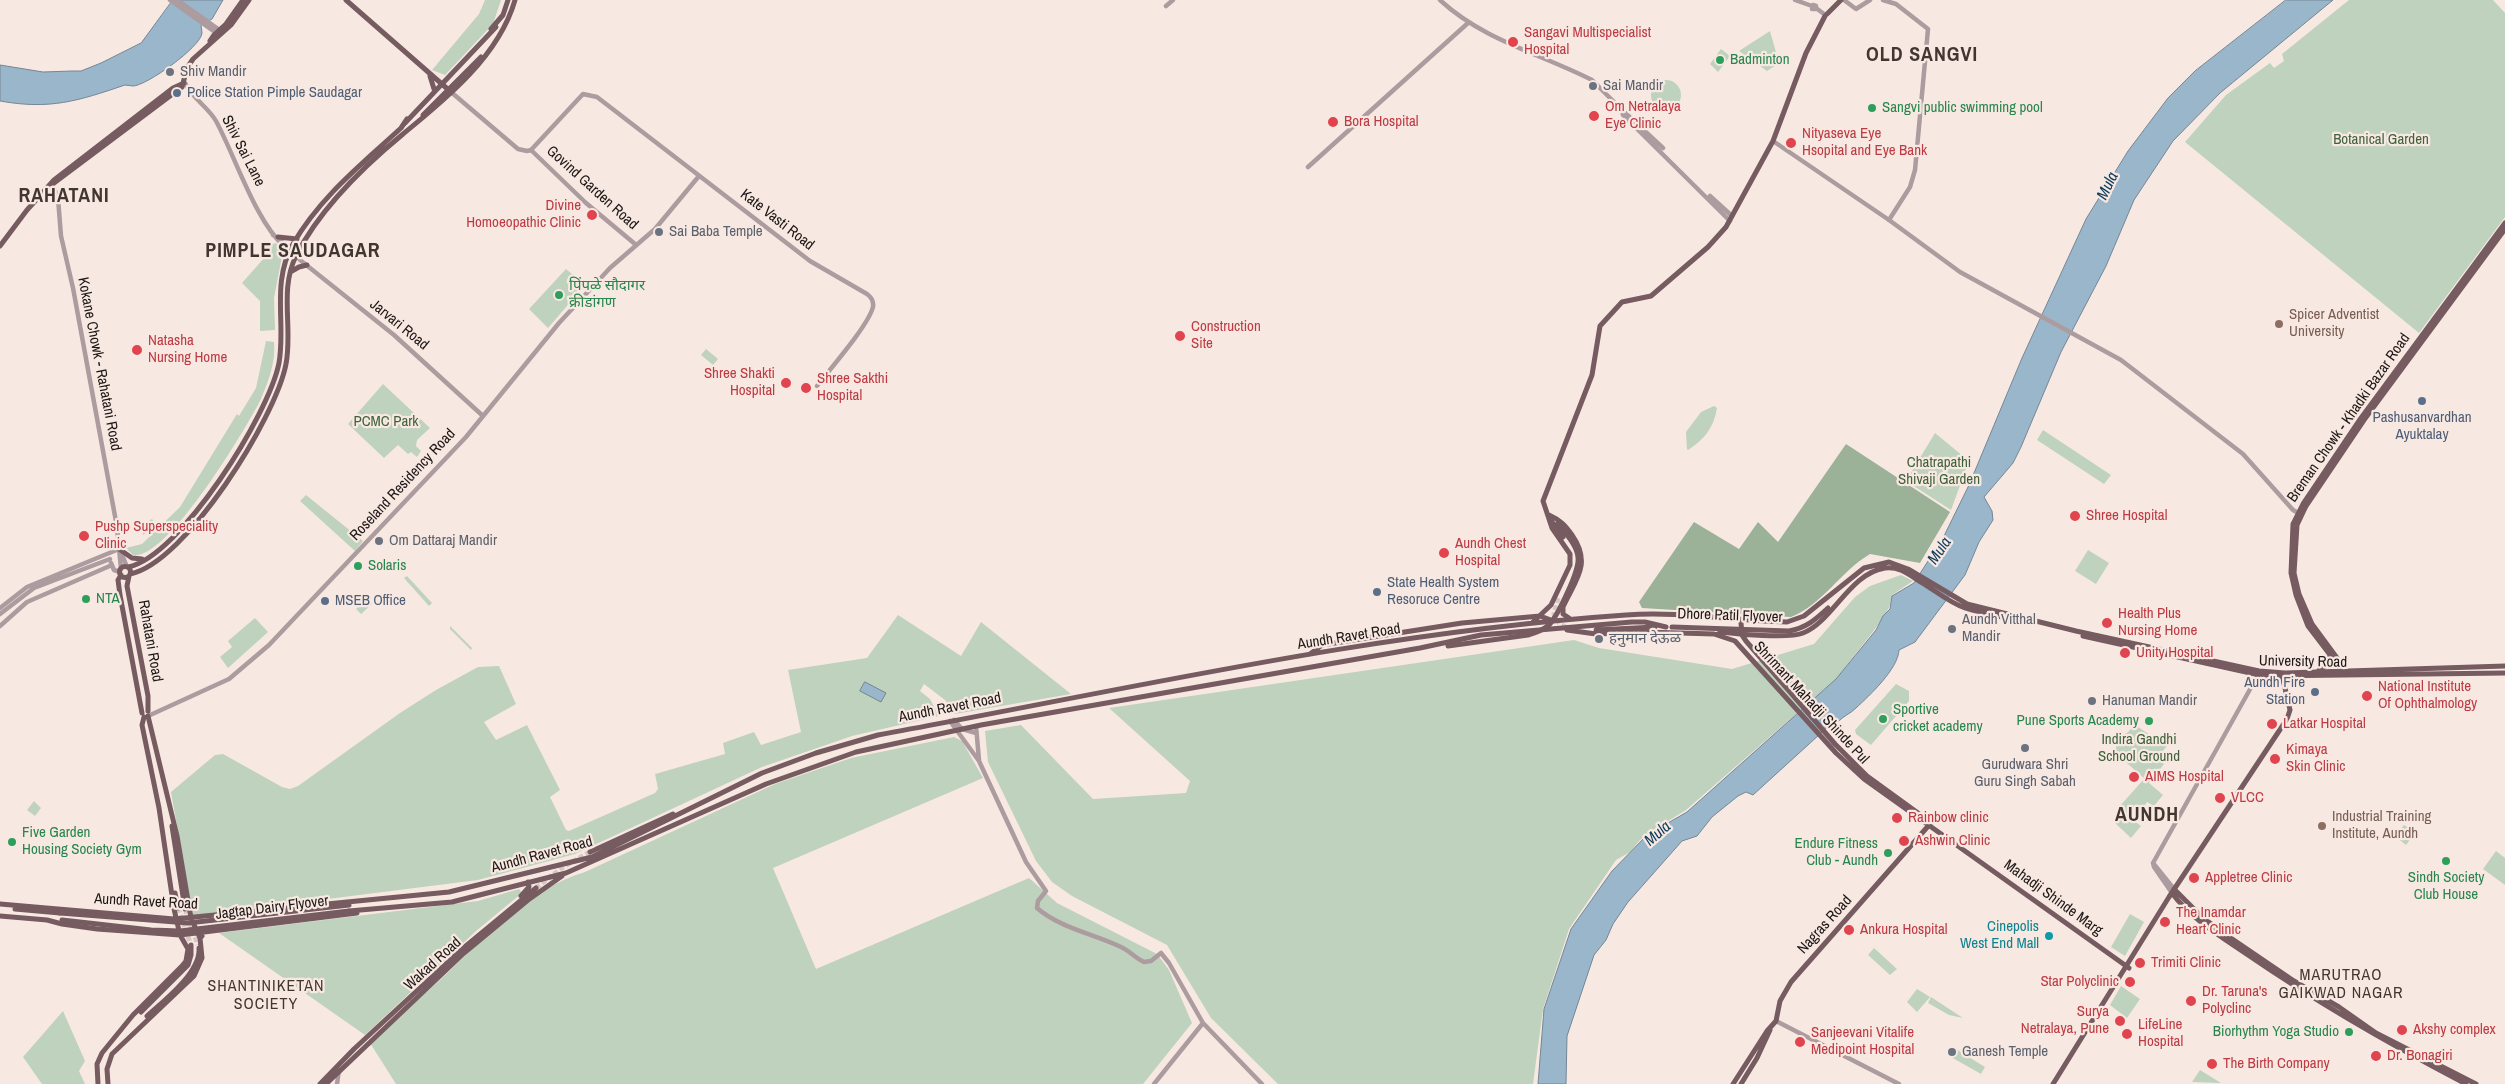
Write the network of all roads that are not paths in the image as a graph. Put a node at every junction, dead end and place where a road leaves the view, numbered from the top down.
1 (170, 0) edge
2 (177, 0) edge
3 (243, 0) edge
4 (249, 0) edge
5 (346, 0) edge
6 (508, 0) edge
7 (515, 0) edge
8 (1173, 0) edge
9 (1440, 0) edge
10 (1795, 0) edge
11 (1820, 0) edge
12 (1843, 0) edge
13 (1870, 0) edge
14 (1883, 0) edge
15 (1166, 6) dead end
16 (1815, 6) junction
17 (502, 15) junction
18 (1825, 16) junction
19 (1468, 23) junction
20 (217, 31) junction
21 (492, 46) junction
22 (431, 75) junction
23 (442, 81) junction
24 (185, 83) junction
25 (434, 90) junction
26 (451, 92) junction
27 (403, 126) junction
28 (405, 132) junction
29 (1773, 141) junction
30 (531, 150) junction
31 (1308, 167) dead end
32 (699, 176) junction
33 (53, 184) junction
34 (1731, 218) junction
35 (1889, 220) junction
36 (2505, 223) edge
37 (2505, 229) edge
38 (275, 236) junction
39 (297, 239) junction
40 (636, 244) junction
41 (0, 246) edge
42 (291, 250) junction
43 (296, 257) junction
44 (308, 266) junction
45 (291, 273) junction
46 (817, 386) dead end
47 (482, 416) junction
48 (1549, 514) junction
49 (2299, 514) junction
50 (119, 549) junction
51 (108, 553) junction
52 (110, 559) junction
53 (148, 559) junction
54 (112, 565) junction
55 (127, 567) junction
56 (1907, 571) junction
57 (120, 572) junction
58 (2292, 573) junction
59 (130, 575) junction
60 (1841, 597) junction
61 (1558, 598) tunnel mouth
62 (0, 608) edge
63 (0, 614) edge
64 (1540, 616) junction
65 (1693, 616) junction
66 (1551, 620) junction
67 (1572, 620) junction
68 (1768, 621) junction
69 (1741, 623) junction
70 (1530, 624) junction
71 (0, 626) edge
72 (1668, 629) junction
73 (1564, 630) junction
74 (1596, 630) dead end
75 (1718, 634) junction
76 (1742, 635) junction
77 (1743, 643) junction
78 (1420, 648) junction
79 (2330, 655) junction
80 (1309, 656) junction
81 (2338, 660) junction
82 (2505, 666) edge
83 (2356, 670) junction
84 (2316, 672) junction
85 (2258, 673) junction
86 (2343, 673) junction
87 (2505, 673) edge
88 (2283, 675) junction
89 (145, 713) junction
90 (952, 721) junction
91 (976, 726) junction
92 (959, 729) junction
93 (976, 733) junction
94 (979, 761) junction
95 (1867, 779) joint
96 (168, 805) junction
97 (676, 814) junction
98 (160, 817) junction
99 (1931, 825) junction
100 (590, 852) tunnel mouth
101 (566, 873) junction
102 (528, 882) junction
103 (536, 888) tunnel mouth
104 (2174, 893) junction
105 (374, 901) junction
106 (0, 906) edge
107 (176, 908) junction
108 (349, 908) junction
109 (185, 909) tunnel mouth
110 (375, 909) junction
111 (57, 911) junction
112 (0, 916) edge
113 (175, 918) junction
114 (191, 918) junction
115 (53, 921) junction
116 (174, 935) junction
117 (180, 935) junction
118 (200, 941) junction
119 (191, 946) tunnel mouth
120 (461, 950) junction
121 (2128, 966) junction
122 (1776, 1021) junction
123 (1203, 1023) junction
124 (128, 1024) junction
125 (1770, 1030) junction
126 (122, 1044) junction
127 (338, 1068) junction
128 (98, 1084) edge
129 (108, 1084) edge
130 (320, 1084) edge
131 (326, 1084) edge
132 (338, 1084) edge
133 (1154, 1084) edge
134 (1262, 1084) edge
135 (1733, 1084) edge
136 (1741, 1084) edge
137 (1898, 1084) edge
138 (2055, 1084) edge
139 (2466, 1084) edge
140 (2476, 1084) edge

1 - 20 street
2 - 20 street
3 - 20 main road
4 - 20 main road
5 - 22 main road
6 - 17 main road
7 - 21 main road
8 - 15 street
9 - 19 street
10 - 16 street
11 - 16 street
12 - 13 street
12 - 18 main road
14 - 35 street
16 - 18 street
17 - 23 main road
17 - 27 main road, bridge
18 - 29 main road
19 - 31 street
19 - 34 street
20 - 24 main road
21 - 26 main road
21 - 28 main road, bridge
22 - 23 main road
22 - 25 main road
23 - 25 main road
23 - 26 main road
24 - 33 main road
24 - 38 street, Shiv Sai Lane
25 - 27 main road
26 - 28 main road
26 - 30 street
27 - 39 main road
28 - 43 main road
29 - 34 main road
29 - 35 street
30 - 32 street, Kate Vasti Road
30 - 40 street, Govind Garden Road
32 - 40 street, Roseland Residency Road
32 - 46 street, Kate Vasti Road
33 - 41 main road
33 - 50 street, Kokane Chowk - Rahatani Road
34 - 48 main road
35 - 49 street
36 - 49 main road, Breman Chowk - Khadki Bazar Road
37 - 49 main road, Breman Chowk - Khadki Bazar Road
38 - 39 main road
38 - 42 street, Jarvari Road
39 - 42 main road
40 - 47 street, Roseland Residency Road
42 - 43 street, Jarvari Road
42 - 53 main road
43 - 44 street, Jarvari Road
43 - 45 main road
44 - 45 main road
44 - 47 street, Jarvari Road
45 - 59 main road
47 - 89 street, Roseland Residency Road
48 - 61 main road
48 - 64 main road
48 - 67 main road
48 - 78 main road, bridge
49 - 58 main road, Breman Chowk - Khadki Bazar Road
50 - 51 street
50 - 53 main road
50 - 55 street
50 - 57 street
51 - 52 street
51 - 62 street
52 - 54 street
52 - 63 street
53 - 55 main road
54 - 57 street
54 - 71 street
55 - 57 main road
55 - 59 main road, Rahatani Road
56 - 60 main road
56 - 68 main road, Aundh Ravet Road
56 - 85 main road, University Road
57 - 59 main road
57 - 89 main road, Rahatani Road
58 - 79 main road, Breman Chowk - Khadki Bazar Road
58 - 81 main road, Breman Chowk - Khadki Bazar Road
59 - 89 main road, Rahatani Road
60 - 72 main road, Dhore Patil Flyover, bridge
60 - 76 main road
64 - 66 main road
64 - 70 main road
64 - 80 main road
65 - 67 main road, Aundh Ravet Road
65 - 68 main road, Aundh Ravet Road
65 - 69 main road
66 - 67 main road, Aundh Ravet Road
66 - 70 main road, Aundh Ravet Road
68 - 69 main road
69 - 76 main road
70 - 80 main road, Aundh Ravet Road
72 - 73 main road
72 - 73 main road, Aundh Ravet Road
72 - 74 main road
72 - 75 main road
73 - 78 main road, Aundh Ravet Road
75 - 76 main road
75 - 77 main road
76 - 77 main road, Shrimant Mahadji Shinde Pul
77 - 95 main road, Shrimant Mahadji Shinde Pul
78 - 91 main road, Aundh Ravet Road
79 - 84 main road
79 - 86 main road, Breman Chowk - Khadki Bazar Road
80 - 90 main road, Aundh Ravet Road
81 - 83 main road
81 - 86 main road, Breman Chowk - Khadki Bazar Road
82 - 83 main road, University Road
83 - 86 main road, University Road
84 - 86 main road, University Road
84 - 88 main road, University Road
85 - 88 main road, University Road
85 - 104 street
86 - 87 main road, University Road
86 - 88 main road, University Road
88 - 104 main road
89 - 96 main road
89 - 98 main road
90 - 92 street
90 - 97 main road, Aundh Ravet Road
91 - 92 main road, Aundh Ravet Road
91 - 93 street
92 - 93 street
92 - 94 street
92 - 101 main road, Aundh Ravet Road
93 - 94 street
94 - 123 street
95 - 99 main road, Mahadji Shinde Marg
96 - 109 main road
96 - 114 main road
97 - 100 main road
97 - 105 main road, Aundh Ravet Road
98 - 107 main road
98 - 107 main road
99 - 121 main road, Mahadji Shinde Marg
99 - 122 main road, Nagras Road
101 - 102 main road, Aundh Ravet Road
101 - 127 main road, Wakad Road
102 - 110 main road, Aundh Ravet Road
102 - 120 main road
103 - 120 main road
104 - 121 main road
104 - 139 main road
104 - 140 main road
105 - 108 main road, Jagtap Dairy Flyover
105 - 114 main road, Aundh Ravet Road
106 - 111 main road, Aundh Ravet Road
107 - 113 main road
108 - 110 main road, Jagtap Dairy Flyover
108 - 111 main road, Jagtap Dairy Flyover, bridge
108 - 115 main road, Jagtap Dairy Flyover, bridge
110 - 118 main road
111 - 113 main road, Aundh Ravet Road
112 - 115 main road
113 - 114 main road, Aundh Ravet Road
113 - 116 main road
113 - 117 main road
114 - 118 main road
115 - 116 main road
116 - 117 main road
117 - 118 main road
117 - 124 main road
118 - 126 main road
118 - 126 main road
119 - 124 main road
120 - 127 main road, Wakad Road
121 - 138 main road
122 - 125 main road, Nagras Road
122 - 137 street
123 - 133 street
123 - 134 street
124 - 128 main road
125 - 135 main road
125 - 136 main road
126 - 129 main road
127 - 130 main road, Wakad Road
127 - 131 main road, Wakad Road
127 - 132 street

